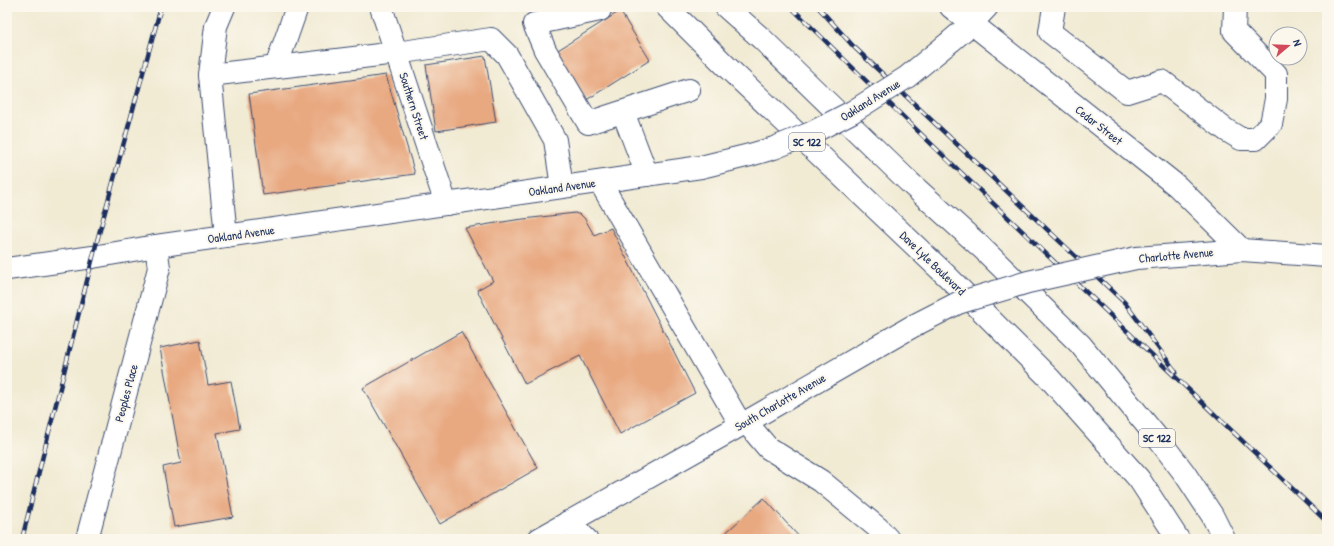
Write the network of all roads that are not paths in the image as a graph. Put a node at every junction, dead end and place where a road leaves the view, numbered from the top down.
1 (224, 7) edge
2 (297, 7) edge
3 (381, 7) edge
4 (667, 7) edge
5 (726, 7) edge
6 (951, 7) edge
7 (987, 7) edge
8 (1054, 7) edge
9 (1235, 7) edge
10 (600, 10) dead end
11 (531, 16) edge
12 (971, 24) junction
13 (396, 53) junction
14 (276, 67) junction
15 (210, 75) junction
16 (689, 90) dead end
17 (623, 112) junction
18 (647, 175) junction
19 (600, 182) junction
20 (562, 187) junction
21 (446, 204) junction
22 (226, 236) junction
23 (156, 246) junction
24 (1242, 250) junction
25 (1327, 256) edge
26 (7, 269) edge
27 (1028, 282) joint
28 (744, 423) junction
29 (568, 522) junction
30 (87, 539) edge
31 (539, 539) edge
32 (586, 539) edge
33 (888, 539) edge
34 (1178, 539) edge
35 (1224, 539) edge

1 - 15 main road
2 - 14 main road
3 - 13 main road, Southern Street
4 - 34 main road, Dave Lyle Boulevard / SC 122
5 - 35 main road, SC 122
6 - 12 main road, Cedar Street
7 - 12 main road, Oakland Avenue
8 - 9 main road
10 - 11 main road
11 - 17 main road
12 - 18 main road, Oakland Avenue, bridge
12 - 24 main road, Cedar Street
13 - 14 main road
13 - 20 main road
13 - 21 main road, Southern Street
14 - 15 main road
15 - 22 main road
16 - 17 main road
17 - 18 main road
18 - 19 main road, Oakland Avenue
19 - 20 main road, Oakland Avenue
19 - 28 main road
20 - 21 main road, Oakland Avenue
21 - 22 main road, Oakland Avenue
22 - 23 main road, Oakland Avenue
23 - 26 main road, Oakland Avenue
23 - 30 main road, Peoples Place
24 - 25 main road, Charlotte Avenue
24 - 27 main road, Charlotte Avenue, bridge
27 - 28 main road, South Charlotte Avenue, bridge
28 - 29 main road, South Charlotte Avenue
28 - 33 main road
29 - 31 main road, South Charlotte Avenue
29 - 32 main road

